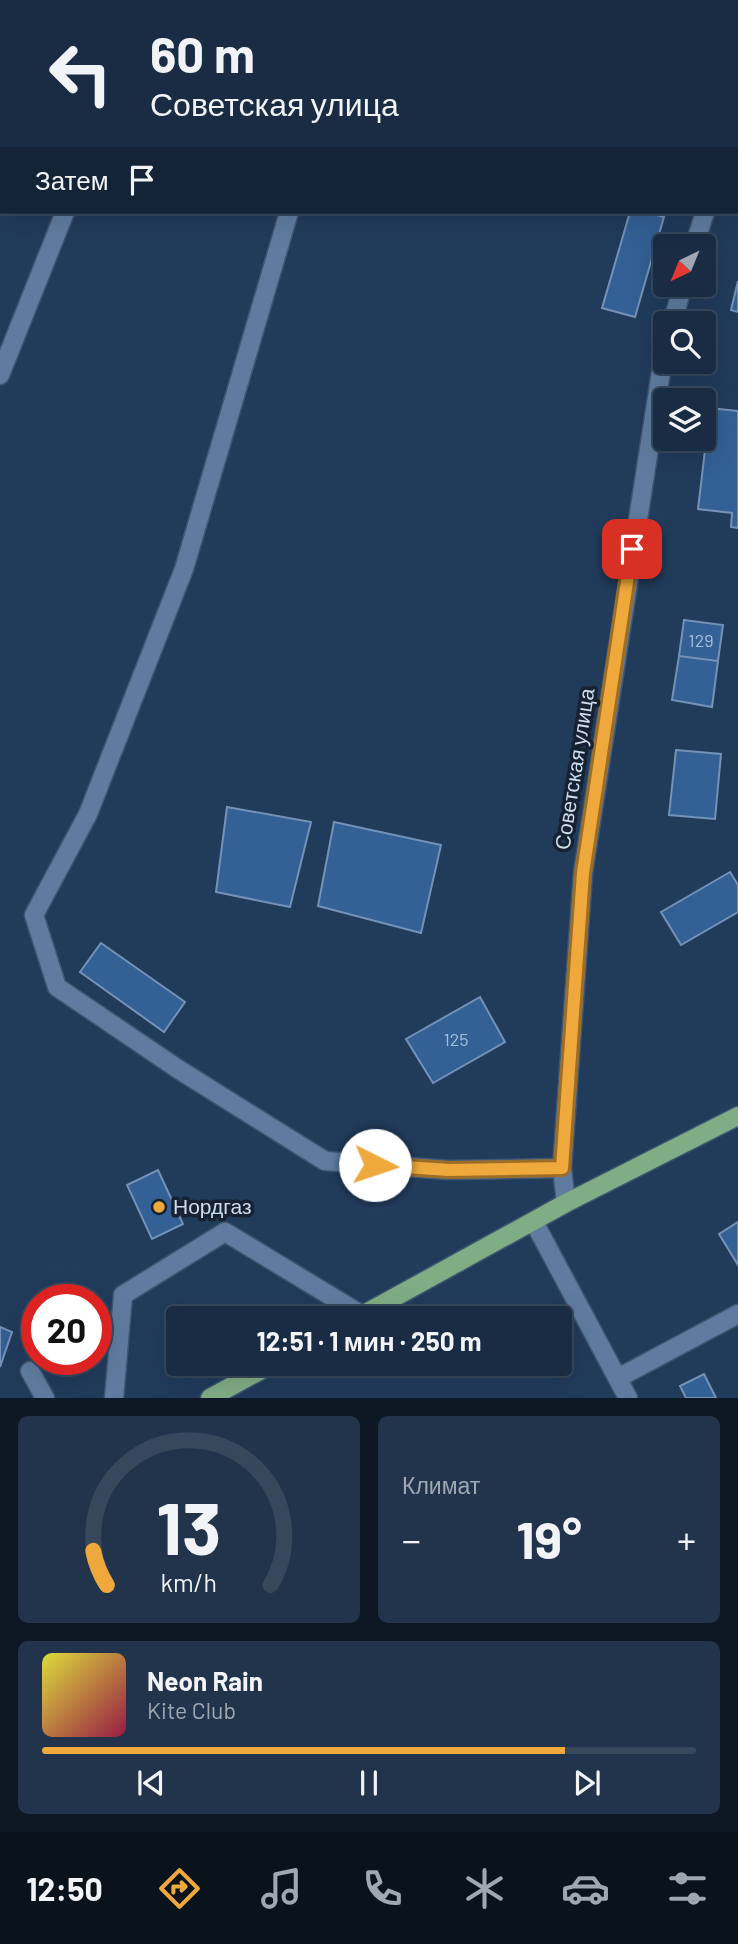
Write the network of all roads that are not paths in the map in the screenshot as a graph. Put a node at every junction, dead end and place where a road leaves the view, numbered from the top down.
1 (64, 214) edge
2 (288, 214) edge
3 (704, 214) edge
4 (698, 234) edge
5 (661, 374) edge
6 (0, 375) edge
7 (738, 1116) edge
8 (562, 1168) junction
9 (566, 1203) junction
10 (534, 1222) junction
11 (344, 1306) edge
12 (379, 1306) edge
13 (738, 1314) edge
14 (32, 1375) edge
15 (250, 1376) edge
16 (618, 1378) junction
17 (45, 1398) edge
18 (114, 1398) edge
19 (210, 1398) edge
20 (628, 1398) edge

1 - 6 street
2 - 8 street
3 - 4 street
5 - 8 street, Советская улица
7 - 9 main road
8 - 9 street, Советская улица
9 - 10 main road
10 - 12 main road
10 - 16 street
11 - 18 street
13 - 16 street
14 - 17 street
15 - 19 main road
16 - 20 street

